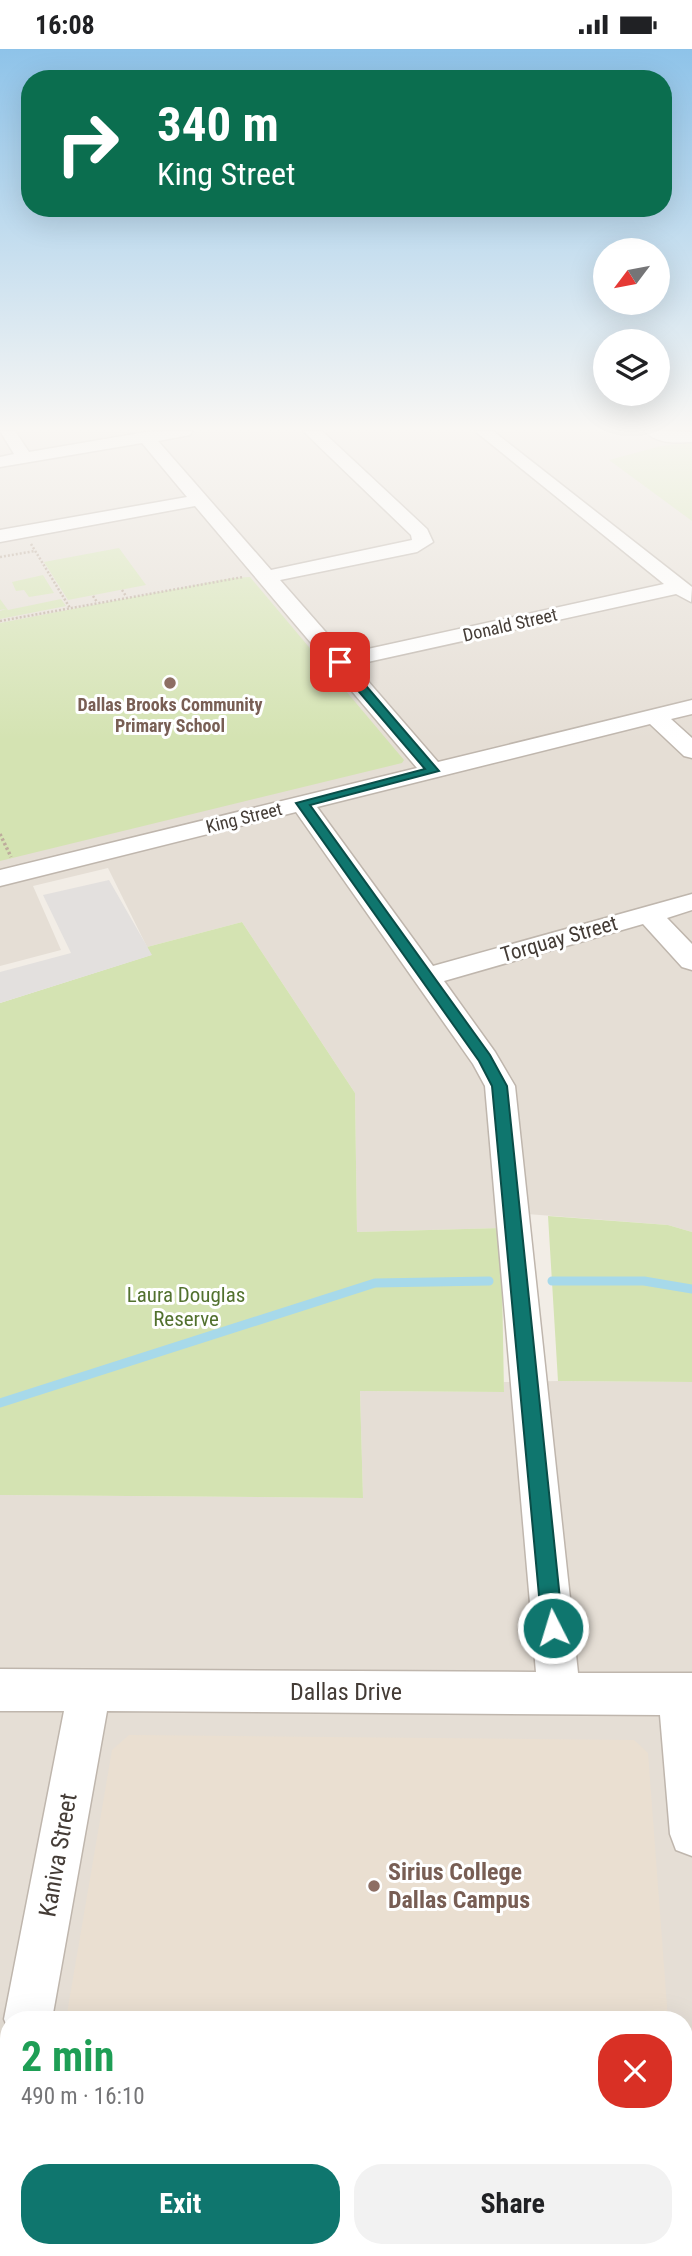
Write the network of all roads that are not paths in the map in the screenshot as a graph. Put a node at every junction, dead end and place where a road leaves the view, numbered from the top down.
1 (225, 534) edge
2 (421, 534) edge
3 (613, 534) edge
4 (423, 542) junction
5 (444, 546) dead end
6 (259, 577) junction
7 (686, 592) edge
8 (340, 662) junction
9 (692, 707) edge
10 (654, 716) junction
11 (692, 751) edge
12 (433, 771) junction
13 (302, 803) junction
14 (0, 878) edge
15 (692, 902) edge
16 (649, 914) junction
17 (692, 961) edge
18 (426, 977) junction
19 (0, 1690) edge
20 (89, 1691) junction
21 (559, 1692) junction
22 (685, 1694) edge
23 (692, 1834) edge
24 (29, 2011) edge

1 - 6 street
2 - 4 street
3 - 7 street
4 - 5 street
4 - 6 street
6 - 8 street
7 - 8 street, Donald Street
8 - 12 street
9 - 10 street, King Street
10 - 11 street
10 - 12 street, King Street
12 - 13 street, King Street
13 - 14 street, King Street
13 - 18 street
15 - 16 street, Torquay Street
16 - 17 street
16 - 18 street, Torquay Street
18 - 21 street
19 - 20 street, Dallas Drive
20 - 21 street, Dallas Drive
20 - 24 street, Kaniva Street
21 - 22 street, Dallas Drive
22 - 23 street

